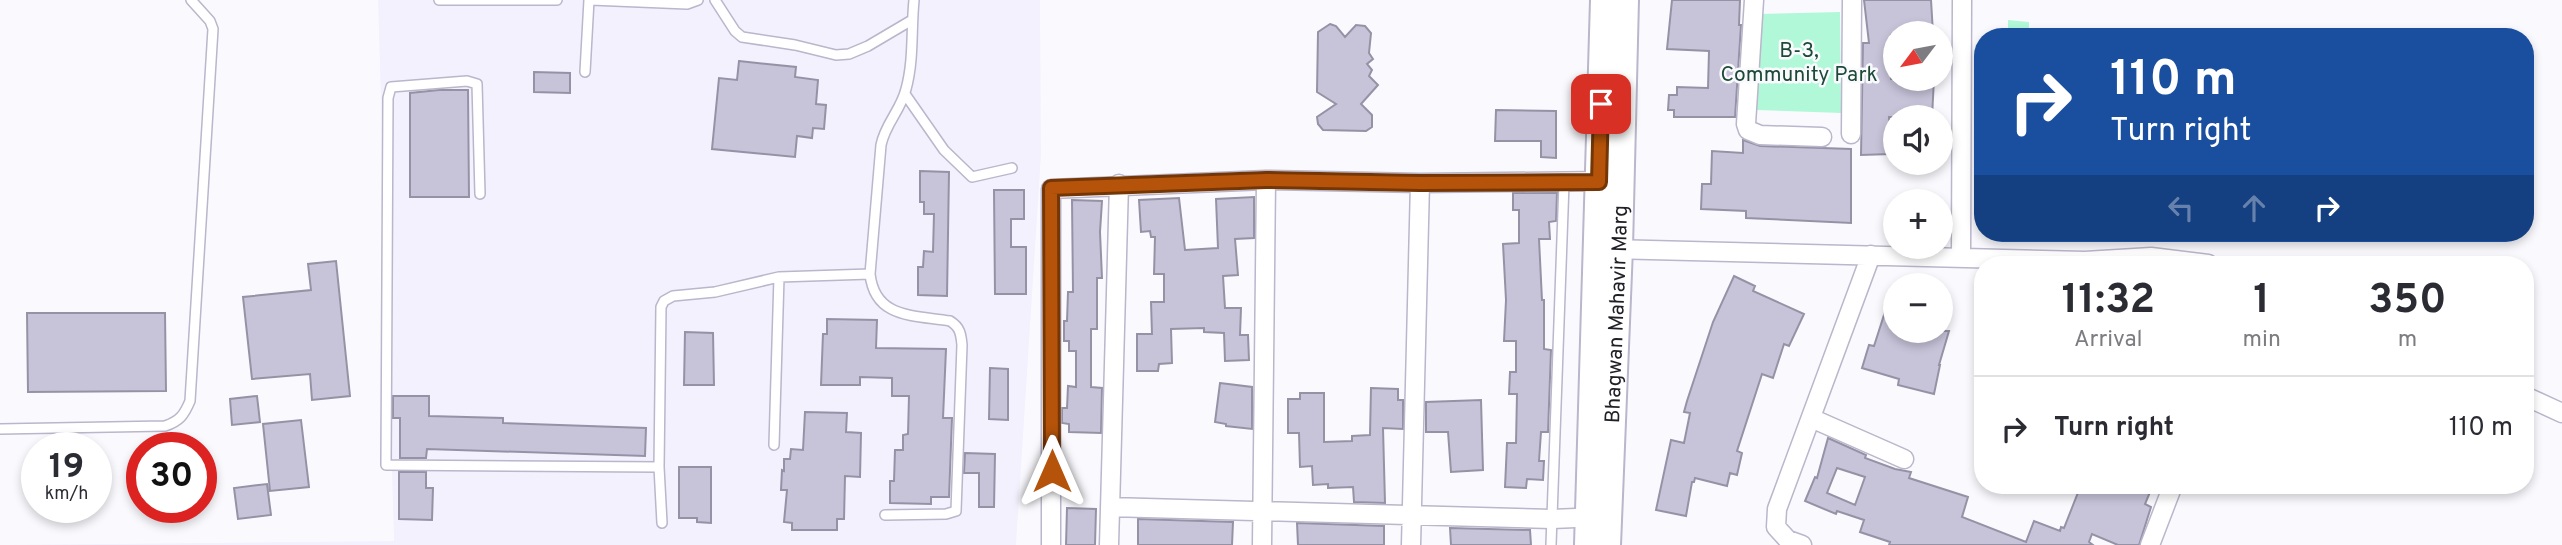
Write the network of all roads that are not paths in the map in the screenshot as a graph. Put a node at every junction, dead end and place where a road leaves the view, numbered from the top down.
1 (191, 0) edge
2 (439, 0) edge
3 (557, 0) edge
4 (590, 0) edge
5 (698, 0) edge
6 (715, 0) edge
7 (914, 0) edge
8 (1604, 0) edge
9 (1625, 0) edge
10 (1754, 0) edge
11 (1852, 0) edge
12 (1962, 0) edge
13 (912, 19) junction
14 (585, 72) dead end
15 (905, 94) junction
16 (1852, 134) dead end
17 (1822, 137) dead end
18 (1012, 168) dead end
19 (1266, 180) junction
20 (1610, 180) junction
21 (1420, 183) junction
22 (1564, 183) junction
23 (1119, 184) junction
24 (480, 194) dead end
25 (1609, 249) junction
26 (1871, 256) junction
27 (1961, 258) junction
28 (1974, 258) edge
29 (870, 274) junction
30 (779, 277) junction
31 (2534, 400) edge
32 (2562, 413) edge
33 (1811, 418) junction
34 (0, 429) edge
35 (774, 445) dead end
36 (1904, 459) dead end
37 (659, 467) junction
38 (2170, 494) edge
39 (1110, 507) junction
40 (1263, 512) junction
41 (1411, 514) junction
42 (886, 515) dead end
43 (1552, 519) junction
44 (662, 523) dead end
45 (1595, 527) edge
46 (1051, 545) edge
47 (1109, 545) edge
48 (1262, 545) edge
49 (1411, 545) edge
50 (1551, 545) edge
51 (1607, 545) edge
52 (1802, 545) edge
53 (2150, 545) edge

1 - 34 lane
2 - 3 lane
4 - 5 lane
4 - 14 lane
6 - 13 lane
7 - 13 lane
8 - 20 street, Bhagwan Mahavir Marg
9 - 20 street, Bhagwan Mahavir Marg
10 - 17 street
11 - 16 street
12 - 27 street
13 - 15 lane
15 - 18 lane
15 - 29 lane
19 - 21 street
19 - 23 street
19 - 40 street
20 - 22 street
20 - 25 street, Bhagwan Mahavir Marg
21 - 22 street
21 - 41 street
22 - 43 lane
23 - 39 street
23 - 46 street
24 - 37 lane
25 - 26 street
25 - 45 street, Bhagwan Mahavir Marg
26 - 27 street
26 - 33 street
27 - 28 street
29 - 30 lane
29 - 42 lane
30 - 35 lane
30 - 37 lane
31 - 32 street
33 - 36 street
33 - 52 street
37 - 44 lane
38 - 53 street
39 - 40 street
39 - 47 street
40 - 41 street
40 - 48 street
41 - 43 street
41 - 49 street
43 - 45 street
43 - 50 lane
45 - 51 street, Bhagwan Mahavir Marg

